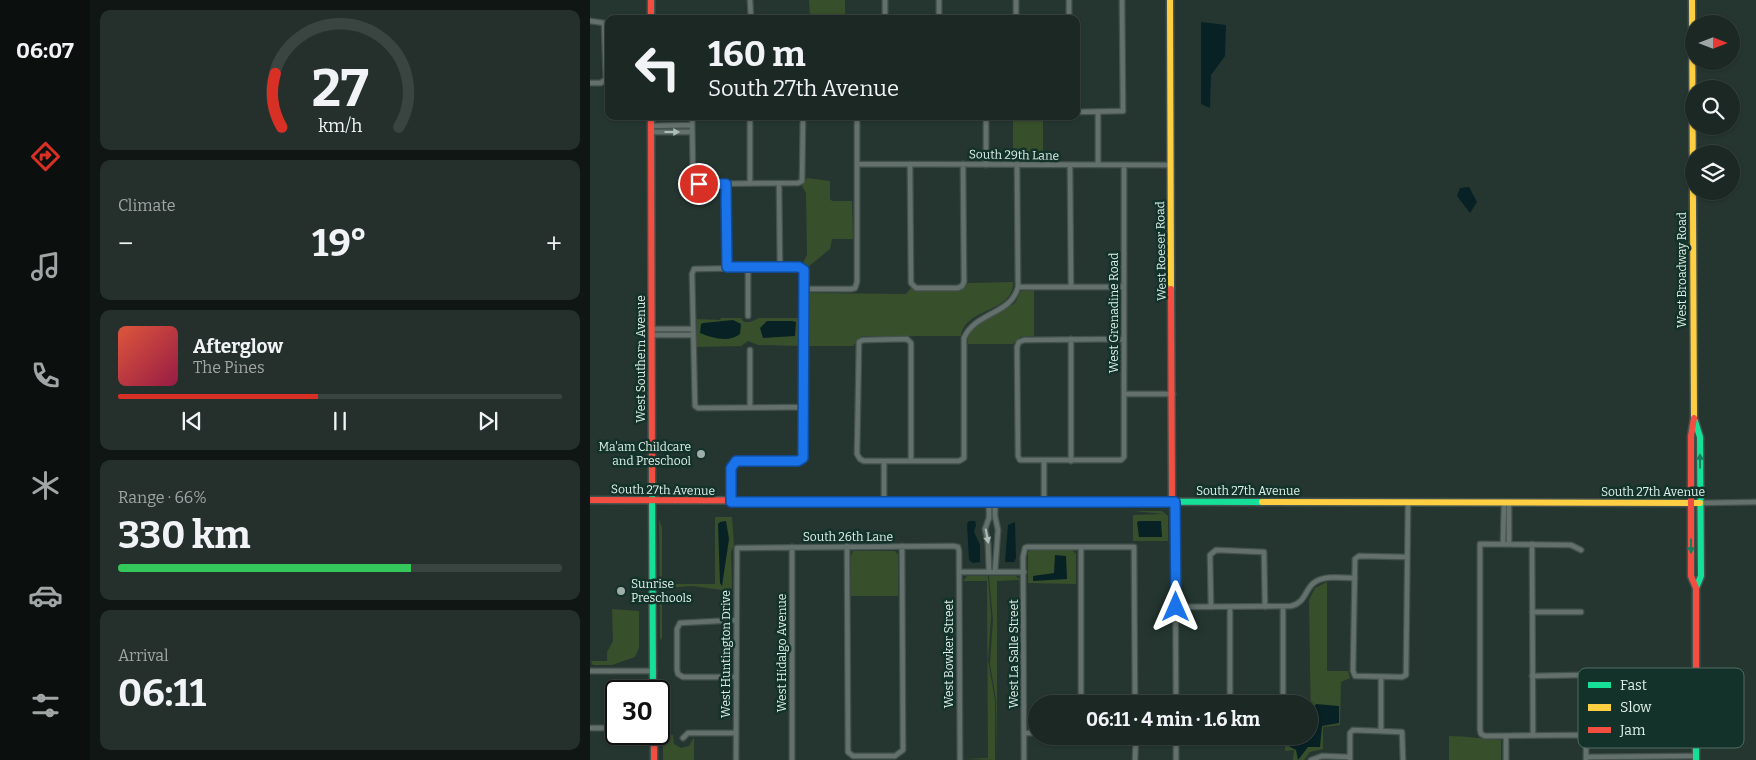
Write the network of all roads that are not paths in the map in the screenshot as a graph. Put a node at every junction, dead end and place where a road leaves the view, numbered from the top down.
1 (651, 0) edge
2 (750, 0) edge
3 (886, 0) edge
4 (938, 0) edge
5 (1016, 0) edge
6 (1069, 0) edge
7 (1122, 0) edge
8 (1170, 0) edge
9 (1692, 0) edge
10 (651, 15) edge
11 (752, 15) edge
12 (885, 15) edge
13 (939, 15) edge
14 (1016, 15) edge
15 (1069, 15) edge
16 (590, 21) edge
17 (590, 83) edge
18 (1080, 112) edge
19 (1098, 112) junction
20 (651, 120) edge
21 (692, 120) edge
22 (750, 120) edge
23 (803, 120) edge
24 (856, 120) edge
25 (986, 120) edge
26 (692, 125) junction
27 (651, 129) junction
28 (692, 132) junction
29 (857, 164) junction
30 (910, 164) junction
31 (964, 164) junction
32 (986, 165) junction
33 (1124, 165) junction
34 (1171, 165) junction
35 (1017, 166) junction
36 (1070, 166) junction
37 (1098, 166) junction
38 (750, 183) junction
39 (779, 183) junction
40 (726, 184) junction
41 (727, 267) junction
42 (748, 267) junction
43 (780, 267) junction
44 (1070, 286) junction
45 (1018, 287) junction
46 (1124, 287) junction
47 (804, 290) junction
48 (748, 316) dead end
49 (693, 329) junction
50 (652, 332) junction
51 (693, 335) junction
52 (1070, 339) junction
53 (1124, 340) junction
54 (750, 350) dead end
55 (1124, 394) junction
56 (1173, 394) junction
57 (750, 407) junction
58 (805, 407) junction
59 (1694, 420) junction
60 (884, 461) junction
61 (911, 461) junction
62 (1044, 461) junction
63 (1071, 461) junction
64 (590, 500) edge
65 (652, 500) junction
66 (992, 501) junction
67 (1044, 501) junction
68 (731, 502) junction
69 (884, 502) junction
70 (1174, 502) junction
71 (1756, 502) edge
72 (1408, 503) junction
73 (1692, 503) junction
74 (1700, 503) junction
75 (1506, 504) junction
76 (1506, 544) junction
77 (1532, 544) junction
78 (847, 546) junction
79 (902, 546) junction
80 (1081, 546) junction
81 (792, 547) junction
82 (958, 547) joint
83 (737, 548) joint
84 (1581, 550) dead end
85 (1407, 557) junction
86 (959, 572) junction
87 (988, 572) junction
88 (995, 572) junction
89 (1024, 572) junction
90 (1355, 578) junction
91 (1696, 588) junction
92 (1176, 607) junction
93 (1211, 607) junction
94 (1230, 607) junction
95 (1265, 607) junction
96 (1283, 607) junction
97 (1532, 612) junction
98 (1581, 612) dead end
99 (736, 620) junction
100 (1696, 668) edge
101 (590, 670) edge
102 (654, 670) junction
103 (1578, 675) edge
104 (1532, 676) junction
105 (736, 677) junction
106 (1381, 677) junction
107 (654, 680) edge
108 (1081, 695) edge
109 (1136, 695) edge
110 (1176, 695) edge
111 (1230, 695) edge
112 (1283, 695) edge
113 (590, 728) edge
114 (605, 728) edge
115 (1381, 730) junction
116 (736, 733) junction
117 (1025, 733) joint
118 (1578, 735) edge
119 (1506, 736) junction
120 (1533, 736) junction
121 (683, 738) dead end
122 (654, 745) edge
123 (1136, 745) edge
124 (1176, 745) edge
125 (1350, 758) edge
126 (1586, 758) edge
127 (1696, 758) edge
128 (654, 760) edge
129 (736, 760) edge
130 (792, 760) edge
131 (960, 760) edge
132 (1024, 760) edge
133 (1136, 760) edge
134 (1176, 760) edge
135 (1311, 760) edge
136 (1403, 760) edge
137 (1506, 760) edge

1 - 10 main road
2 - 11 street
3 - 12 street
4 - 13 street
5 - 14 street
6 - 15 street
7 - 19 street
8 - 34 main road, West Roeser Road
9 - 59 main road, West Broadway Road
16 - 17 street
18 - 19 street
19 - 37 street
20 - 27 main road, West Southern Avenue
21 - 26 street
22 - 38 street
23 - 39 street
24 - 29 street
25 - 32 street
26 - 27 street
26 - 28 street
27 -> 28 street
27 - 50 main road, West Southern Avenue
28 - 40 street
29 - 30 street, South 29th Lane
29 - 47 street
30 - 31 street, South 29th Lane
30 - 31 street
31 - 32 street, South 29th Lane
32 - 35 street, South 29th Lane
33 - 34 street, South 29th Lane
33 - 37 street, South 29th Lane
33 - 46 street, West Grenadine Road
34 - 56 main road, West Roeser Road
35 - 36 street, South 29th Lane
35 - 45 street
36 - 37 street, South 29th Lane
36 - 44 street
38 - 39 street
38 - 40 street
39 - 43 street
40 - 41 street
41 - 42 street
41 - 49 street
42 - 43 street
42 - 48 street
43 - 47 street
44 - 45 street
44 - 46 street
45 - 61 street
46 - 53 street, West Grenadine Road
47 - 58 street
49 - 50 street
49 - 51 street
50 - 51 street
50 - 65 main road, West Southern Avenue
51 - 57 street
52 - 53 street
52 - 62 street
52 - 63 street
53 - 55 street, West Grenadine Road
54 - 57 street
55 - 56 street
55 - 63 street, West Grenadine Road
56 - 70 main road, West Roeser Road
57 - 58 street
58 - 68 street
59 - 73 main road, West Broadway Road
74 -> 59 main road, West Broadway Road
60 - 61 street
60 - 61 street
60 - 69 street
62 - 63 street
62 - 67 street
64 - 65 main road, South 27th Avenue
65 - 68 main road, South 27th Avenue
65 - 102 main road, West Southern Avenue
66 - 67 main road, South 27th Avenue
66 - 69 main road, South 27th Avenue
66 -> 87 street
66 - 88 street
67 - 70 main road, South 27th Avenue
68 - 69 main road, South 27th Avenue
70 - 72 main road, South 27th Avenue
70 - 92 street, West Roeser Road
71 - 74 street, South 27th Avenue
72 - 75 main road, South 27th Avenue
72 - 85 street
73 - 74 main road, South 27th Avenue
73 - 75 main road, South 27th Avenue
73 -> 91 main road, West Broadway Road
74 - 91 main road, West Broadway Road
75 - 76 street
76 - 77 street
76 - 119 street
77 - 84 street
77 - 97 street
78 - 79 street, South 26th Lane
78 - 79 street
78 - 81 street, South 26th Lane
79 - 82 street, South 26th Lane
80 - 89 street, West La Salle Street
80 - 108 street
80 - 109 street
81 - 83 street, South 26th Lane
81 - 130 street, West Hidalgo Avenue
82 - 86 street, West Bowker Street
83 - 99 street, West Huntington Drive
85 - 90 street
85 - 106 street
86 - 87 street
86 - 131 street, West Bowker Street
87 - 88 street
88 - 89 street
89 - 117 street, West La Salle Street
90 - 96 street
90 - 106 street
91 - 100 main road, West Broadway Road
92 - 93 street
92 - 110 street, West Roeser Road
93 - 94 street
93 - 95 street
94 - 95 street
94 - 111 street
95 - 96 street
96 - 112 street
97 - 98 street
97 - 104 street
99 - 105 street, West Huntington Drive
99 - 105 street
101 - 102 street
102 - 107 main road, West Southern Avenue
103 - 104 street
104 - 120 street
105 - 116 street, West Huntington Drive
106 - 115 street
113 - 114 street
115 - 125 street
115 - 136 street
116 - 121 street
116 - 129 street, West Huntington Drive
117 - 132 street, West La Salle Street
118 - 120 street
119 - 120 street
119 - 137 street
122 - 128 main road
123 - 133 street
124 - 134 street
125 - 135 street
126 - 127 street

